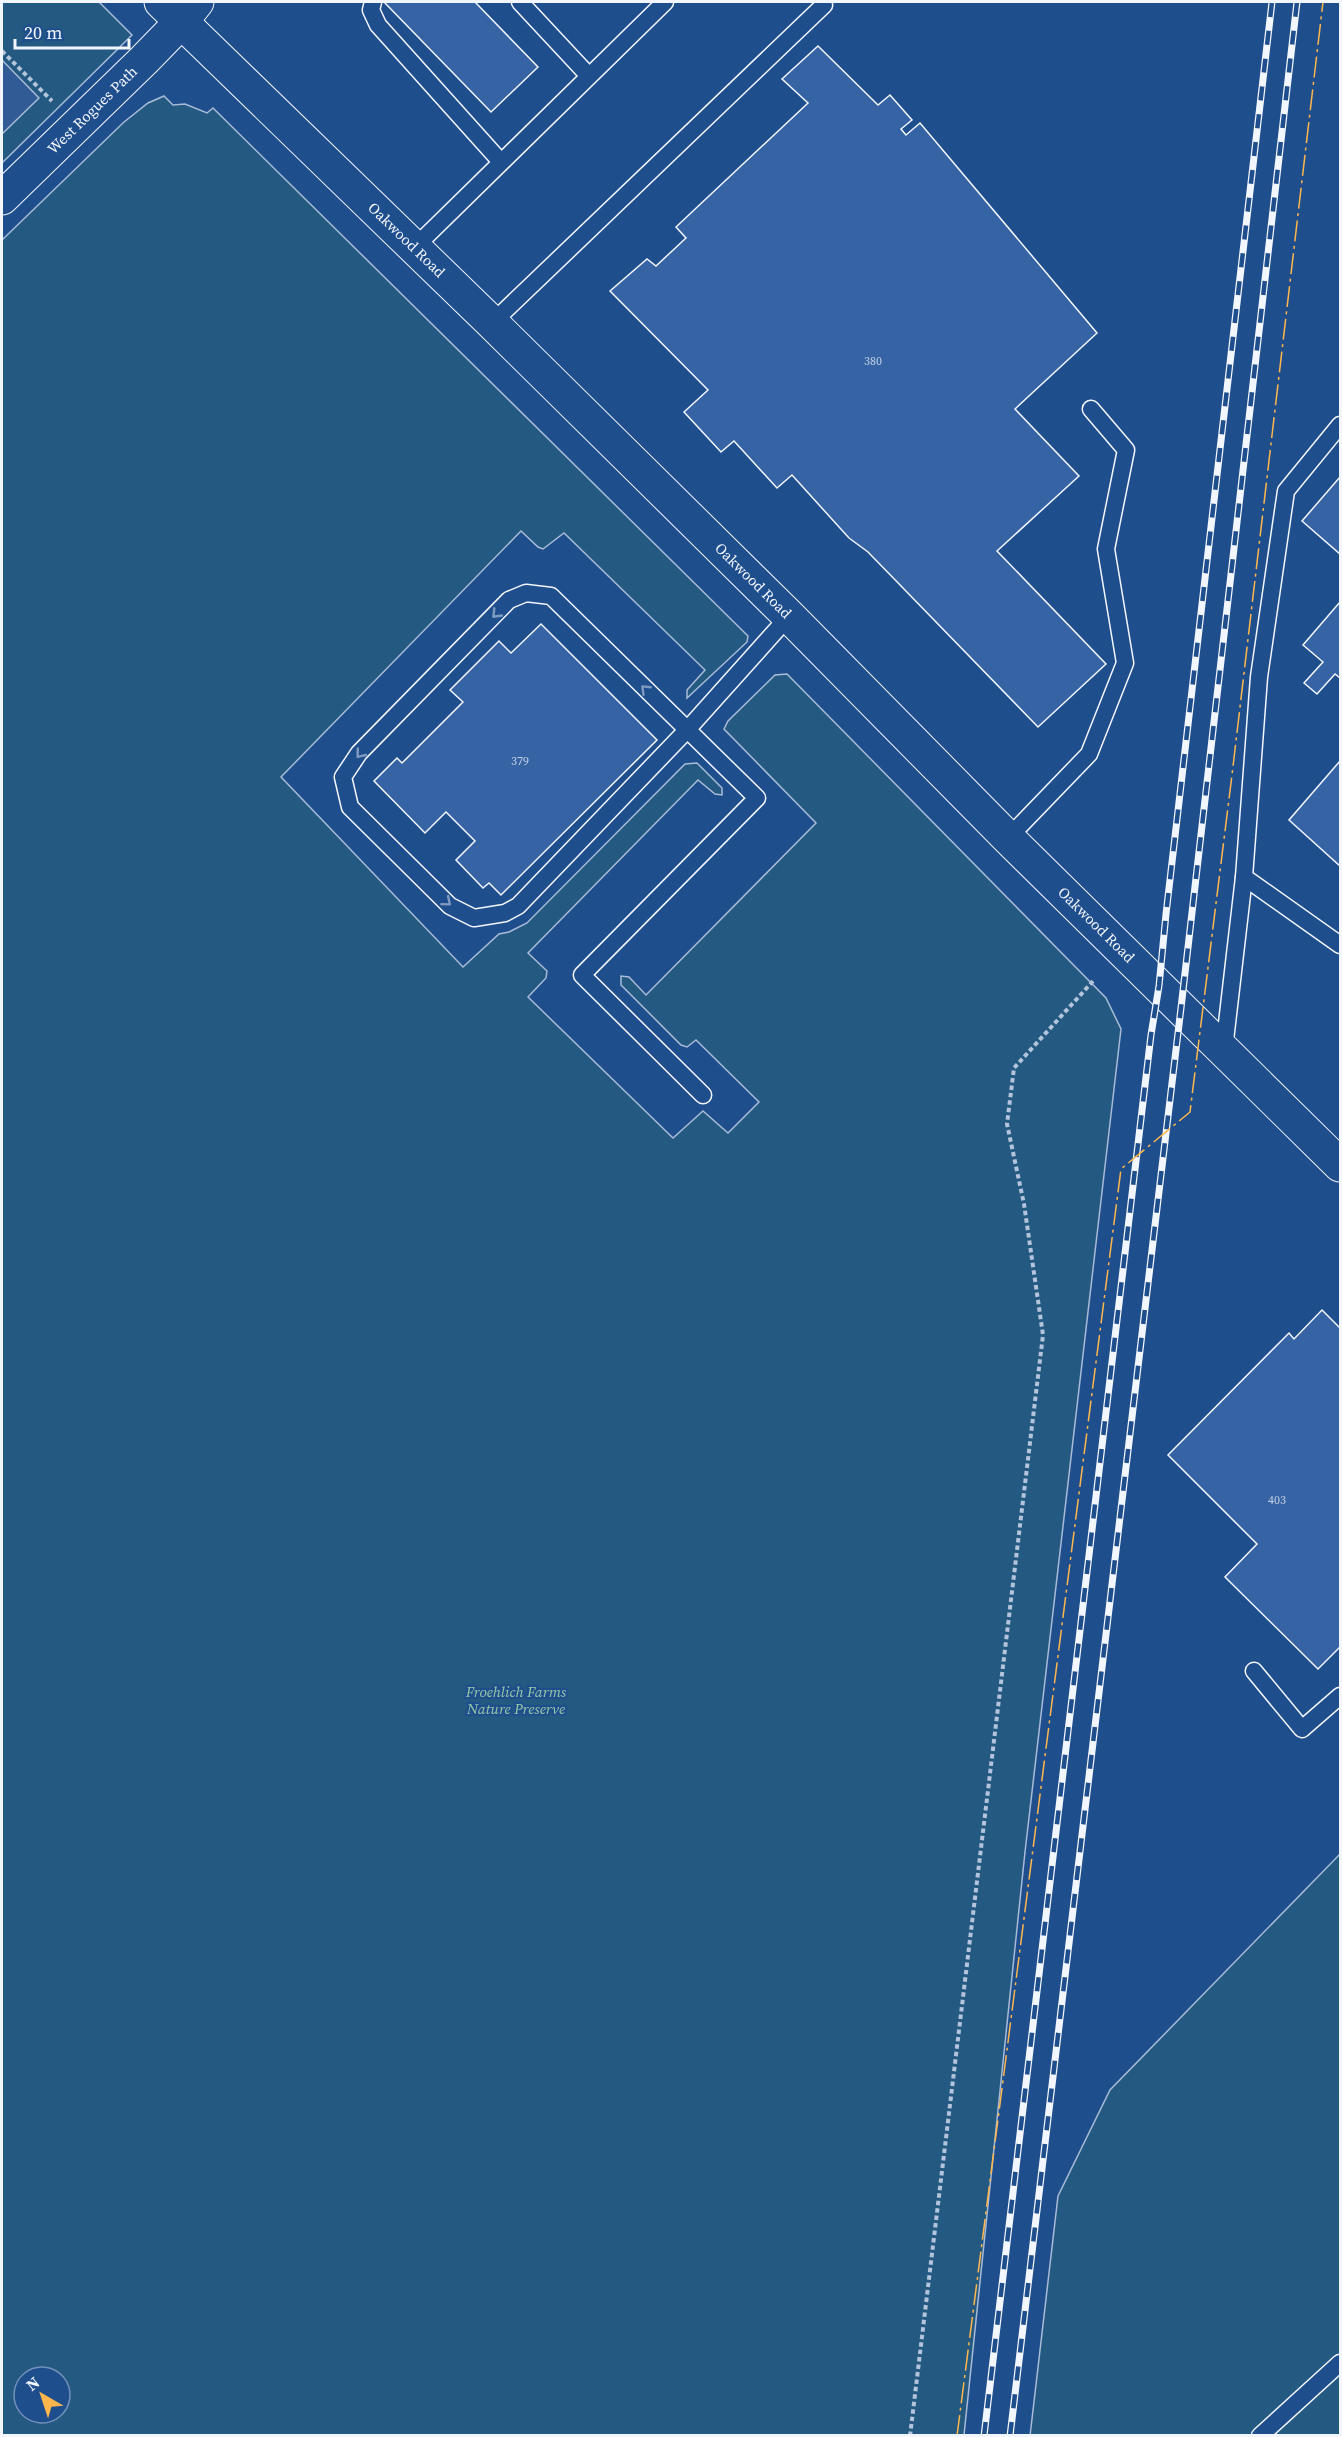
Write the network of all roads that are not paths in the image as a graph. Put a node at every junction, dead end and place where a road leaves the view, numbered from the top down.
1 (374, 2) edge
2 (520, 2) edge
3 (664, 2) edge
4 (824, 5) dead end
5 (180, 8) edge
6 (589, 76) junction
7 (501, 162) junction
8 (2, 198) edge
9 (415, 247) junction
10 (492, 323) junction
11 (1091, 409) dead end
12 (1341, 425) edge
13 (789, 616) junction
14 (687, 730) junction
15 (1008, 838) junction
16 (1244, 877) junction
17 (1341, 945) edge
18 (1224, 1049) junction
19 (704, 1095) dead end
20 (1337, 1154) edge
21 (1254, 1671) dead end
22 (1341, 1696) edge
23 (1341, 2363) edge
24 (1260, 2436) edge

1 - 7 lane
2 - 6 lane
3 - 6 lane
4 - 10 lane
5 - 8 main road, West Rogues Path
5 - 9 main road, Oakwood Road
6 - 7 lane
7 - 9 lane
9 - 10 main road, Oakwood Road
10 - 13 main road, Oakwood Road
11 - 15 lane
12 - 16 lane
13 - 14 lane
13 - 15 main road, Oakwood Road
14 -> 14 lane
14 - 19 lane
15 - 18 main road, Oakwood Road
16 - 17 lane
16 - 18 lane
18 - 20 main road, Oakwood Road
21 - 22 lane
23 - 24 lane

